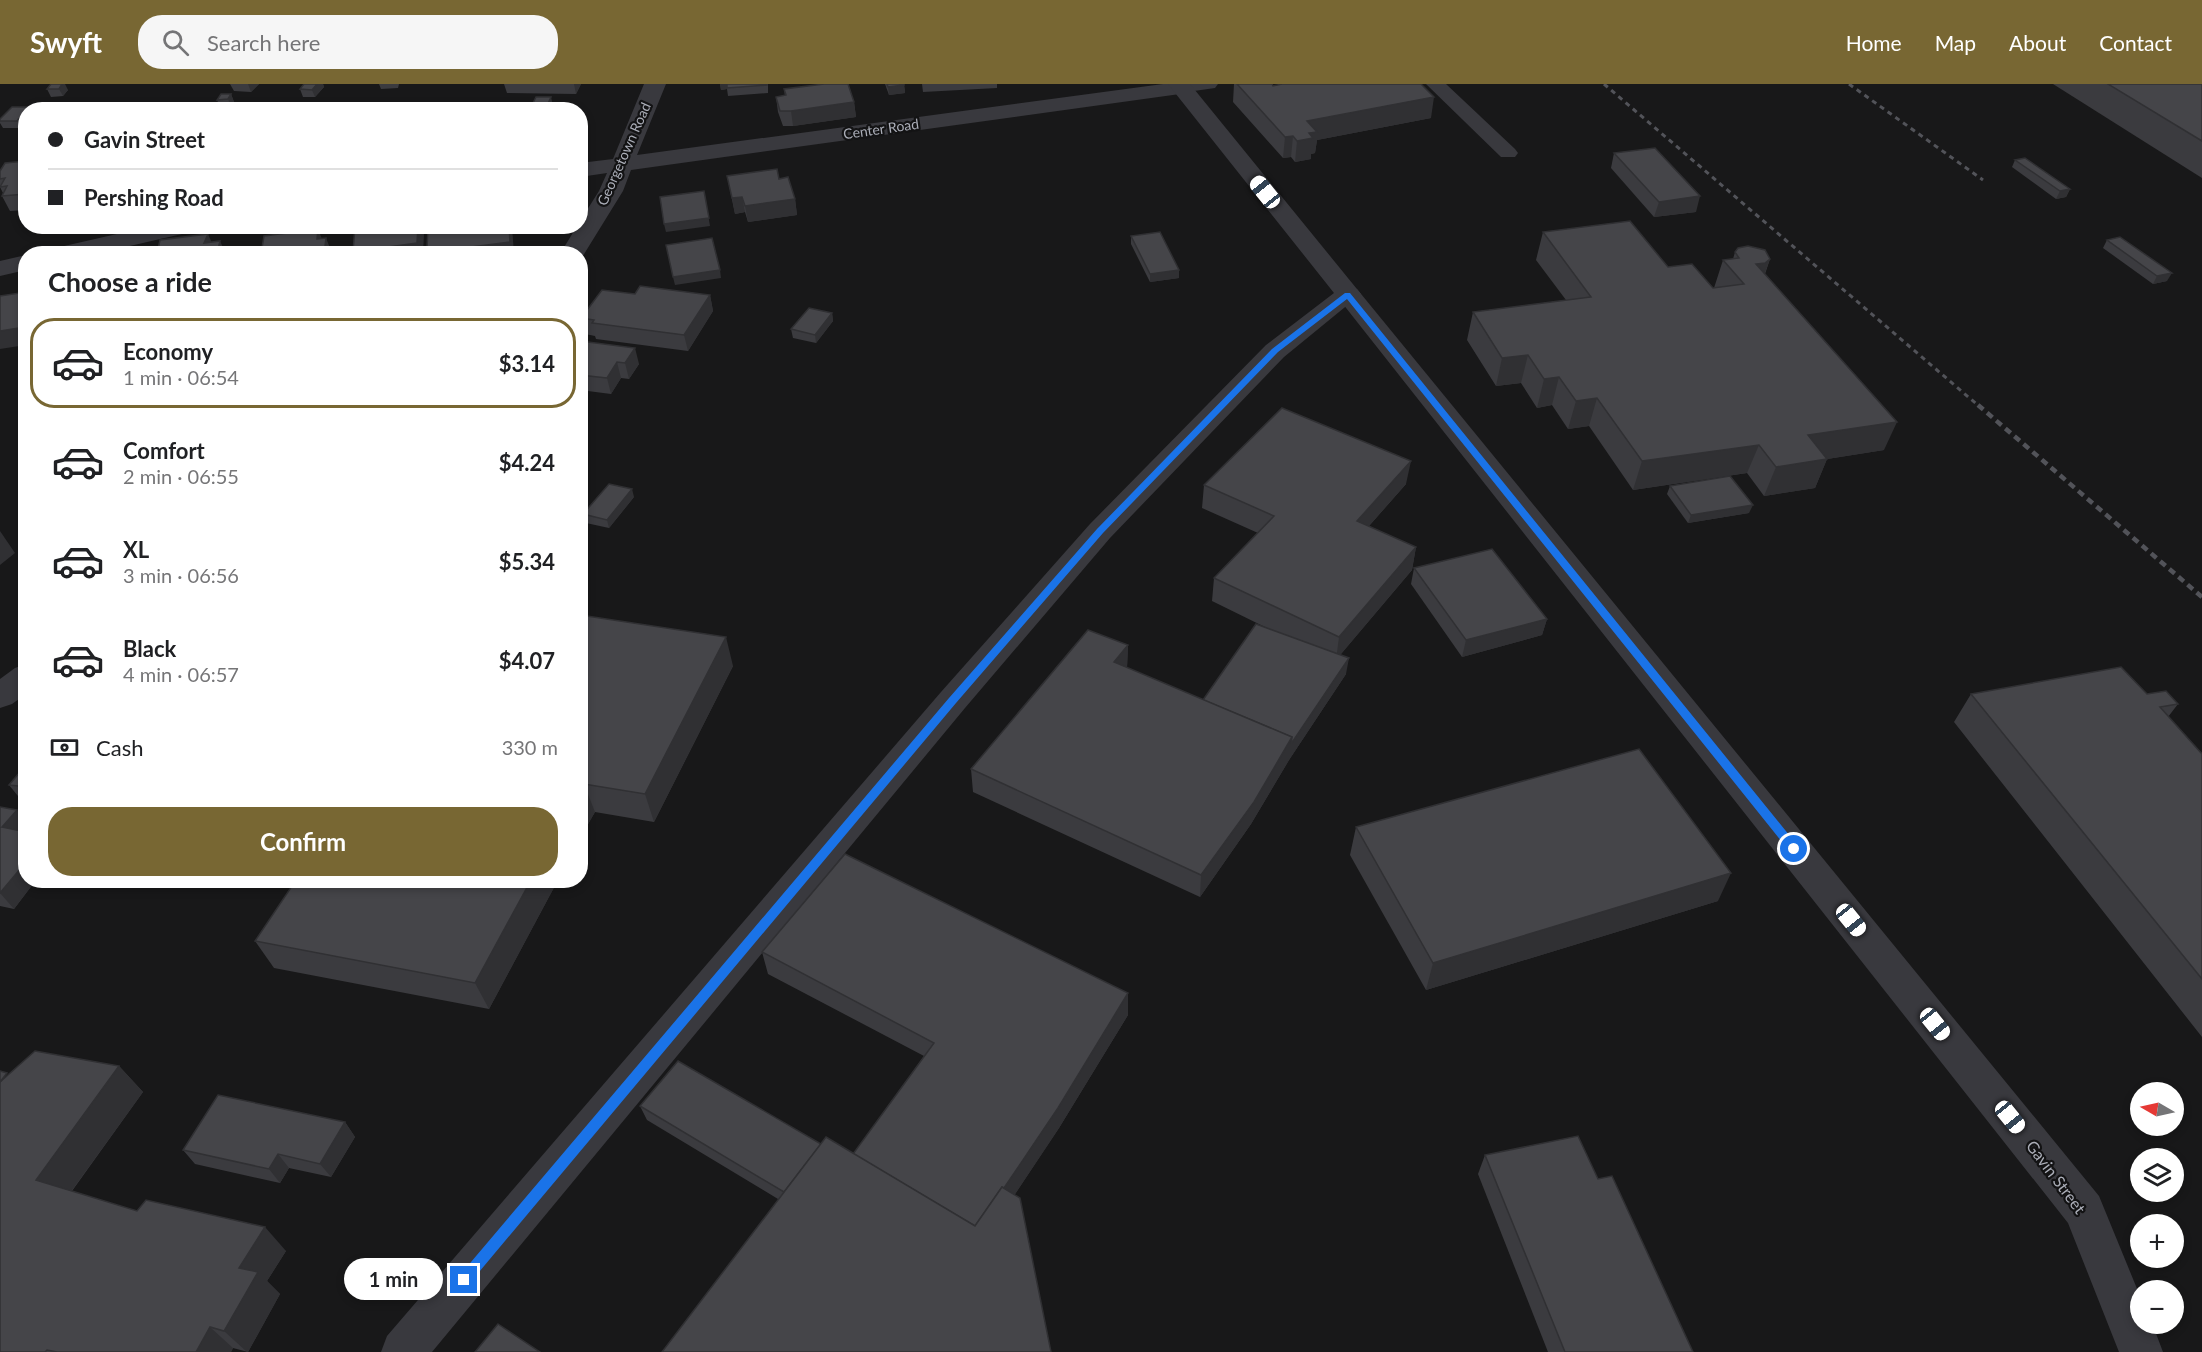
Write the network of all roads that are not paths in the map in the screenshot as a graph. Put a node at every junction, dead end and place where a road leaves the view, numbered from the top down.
1 (655, 84) edge
2 (1435, 84) edge
3 (1189, 85) edge
4 (1508, 153) dead end
5 (622, 165) junction
6 (588, 169) edge
7 (588, 228) edge
8 (151, 234) edge
9 (96, 246) edge
10 (18, 264) edge
11 (0, 269) edge
12 (1348, 294) junction
13 (18, 682) edge
14 (0, 696) edge
15 (403, 1352) edge
16 (2141, 1352) edge

1 - 5 street, Georgetown Road
2 - 4 lane
3 - 5 street, Center Road
3 - 12 street, Gavin Street
5 - 6 street, Center Road
5 - 7 street, Georgetown Road
8 - 9 street
10 - 11 street
12 - 15 street
12 - 16 street, Gavin Street
13 - 14 street

